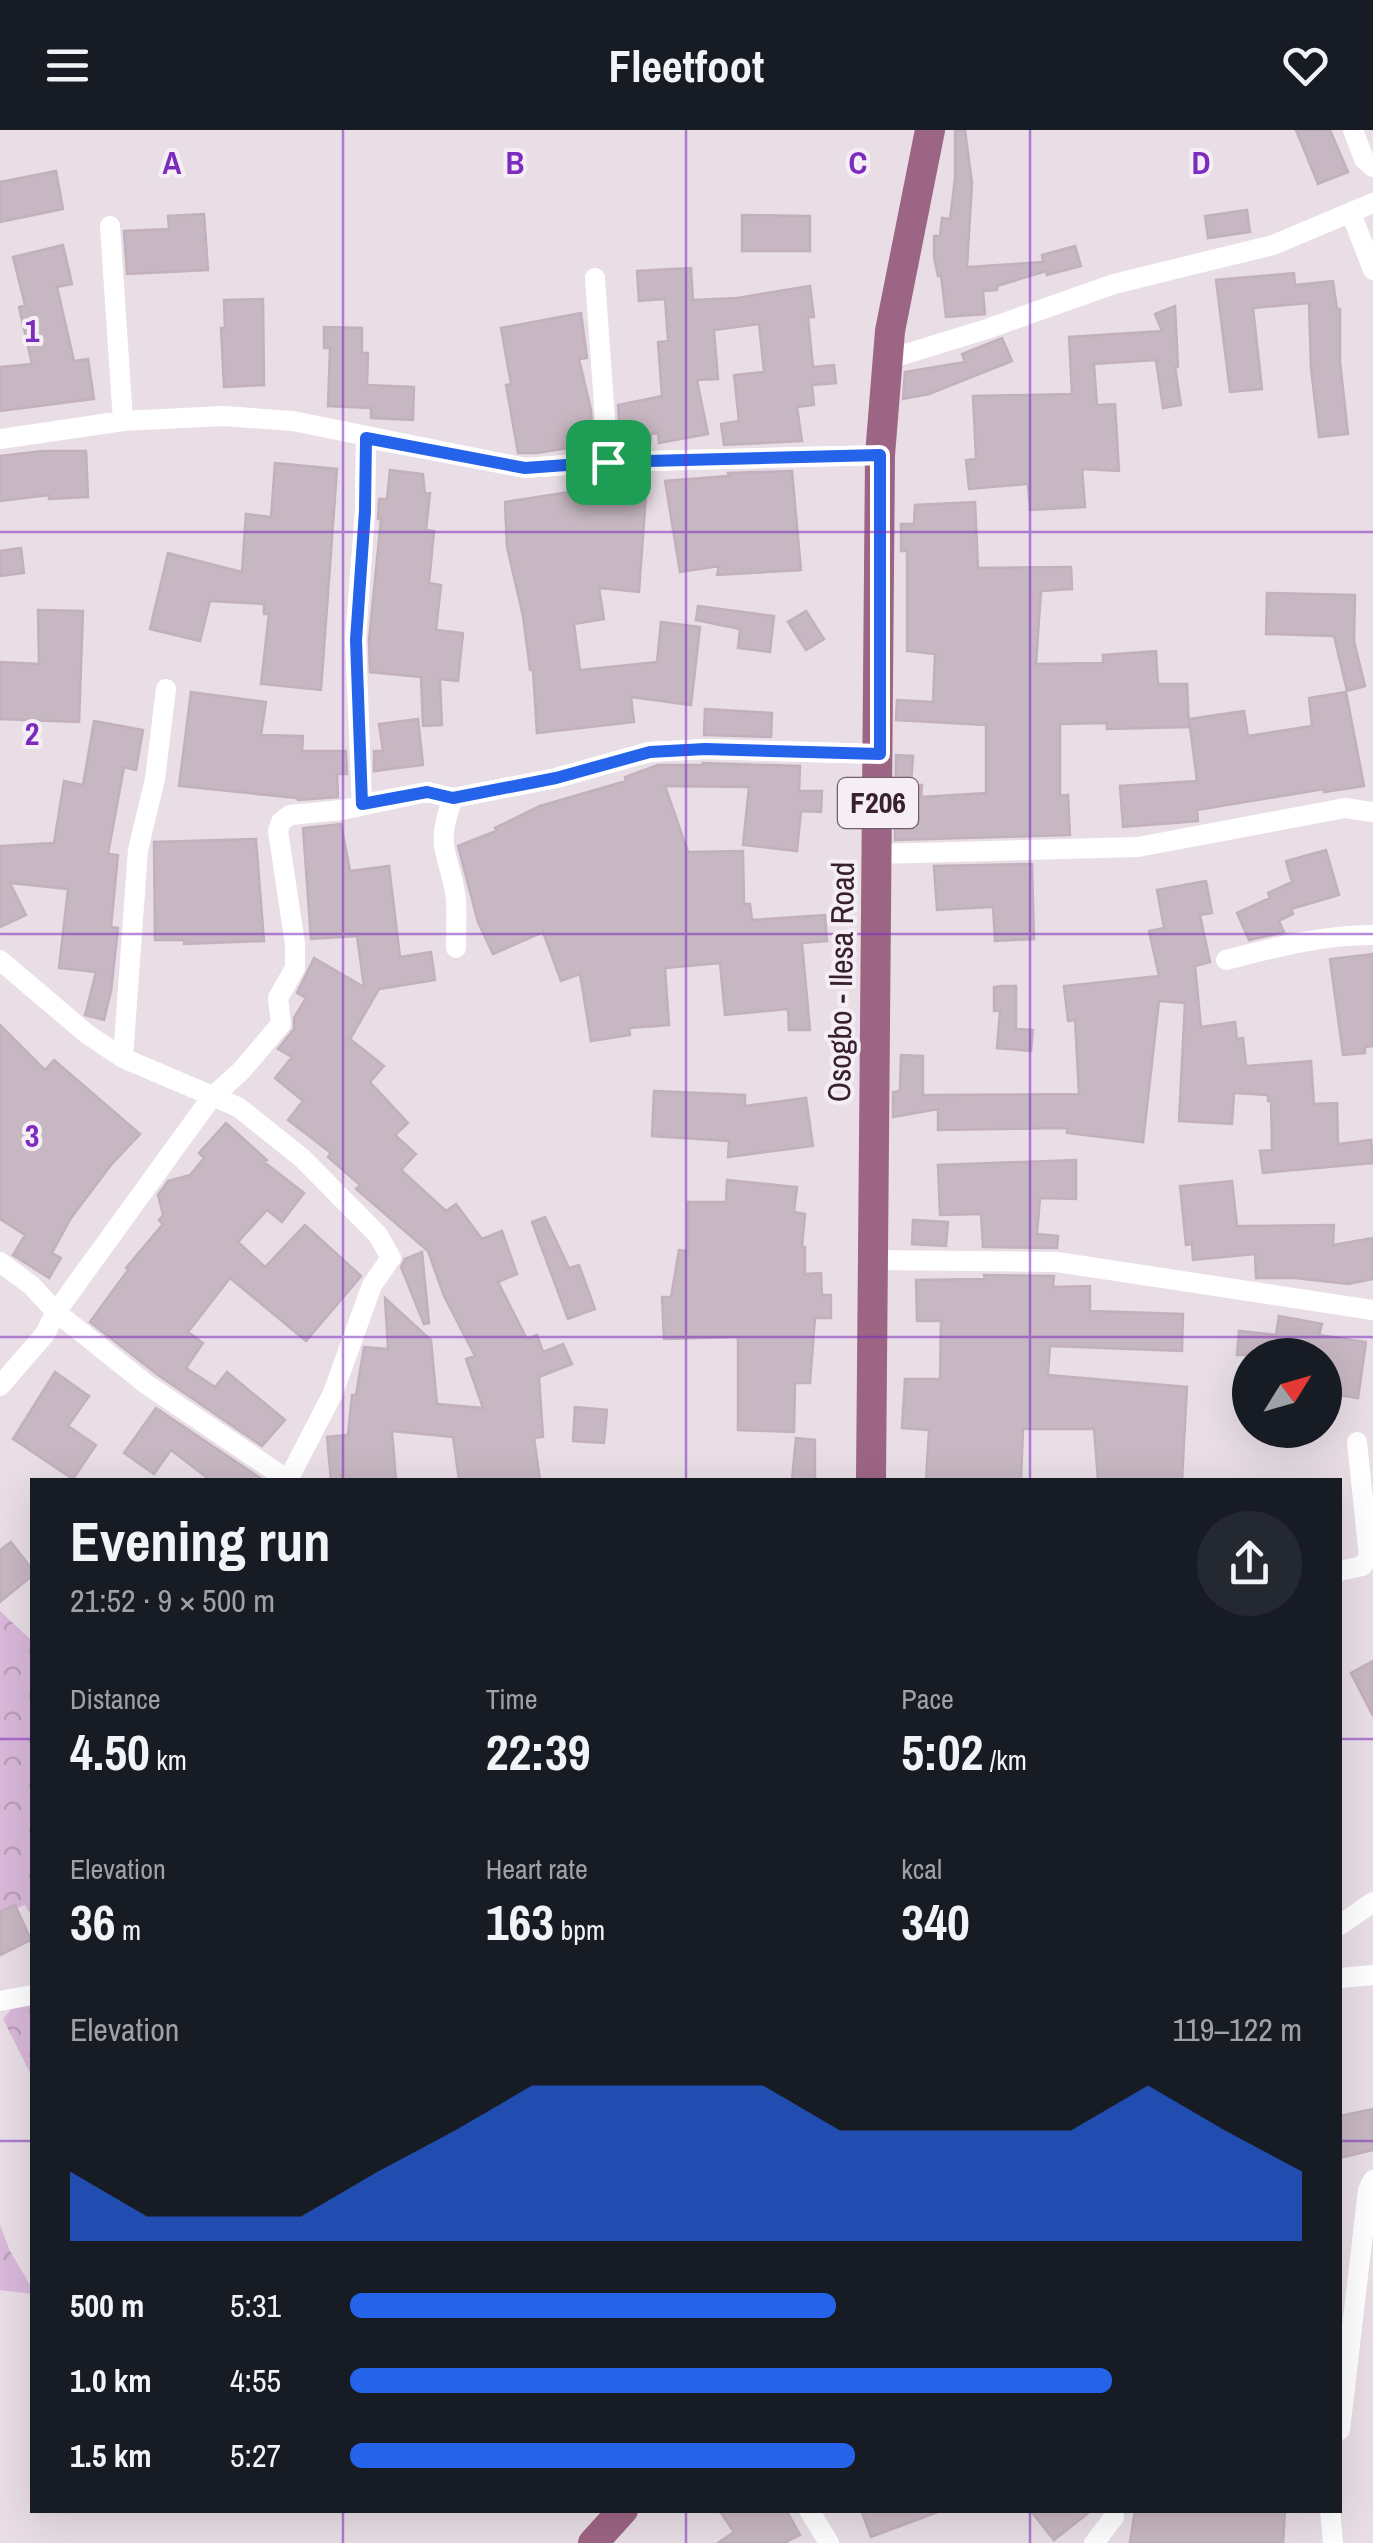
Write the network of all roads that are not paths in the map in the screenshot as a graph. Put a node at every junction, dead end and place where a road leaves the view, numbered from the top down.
1 (930, 130) edge
2 (1353, 130) edge
3 (1373, 167) edge
4 (1373, 203) edge
5 (1352, 214) junction
6 (110, 226) dead end
7 (1373, 270) edge
8 (595, 278) dead end
9 (886, 360) junction
10 (123, 421) junction
11 (366, 438) junction
12 (0, 439) edge
13 (880, 455) junction
14 (608, 462) junction
15 (166, 689) dead end
16 (880, 754) junction
17 (453, 798) junction
18 (362, 804) junction
19 (1373, 812) edge
20 (877, 854) junction
21 (1373, 935) edge
22 (456, 948) dead end
23 (0, 960) edge
24 (1226, 960) dead end
25 (123, 1058) junction
26 (242, 1071) junction
27 (211, 1098) junction
28 (238, 1107) junction
29 (875, 1260) junction
30 (0, 1262) edge
31 (1373, 1310) edge
32 (56, 1312) junction
33 (0, 1386) edge
34 (1356, 1442) dead end
35 (285, 1478) edge
36 (289, 1478) edge
37 (871, 1478) edge
38 (1342, 1571) edge
39 (1373, 1902) edge
40 (1342, 1924) edge
41 (1373, 1975) edge
42 (1342, 1978) edge
43 (30, 1996) edge
44 (0, 2001) edge
45 (1373, 2180) edge
46 (1342, 2413) edge
47 (620, 2513) edge
48 (811, 2513) edge
49 (1114, 2518) dead end
50 (593, 2543) edge
51 (829, 2543) edge
52 (1094, 2543) edge

1 - 9 main road, Osogbo - Ilesa Road / F206
2 - 3 street
4 - 5 street
5 - 7 street
5 - 9 street
6 - 10 street
8 - 14 street
9 - 13 main road, Osogbo - Ilesa Road / F206
10 - 11 street
10 - 12 street
11 - 14 street
11 - 18 street
13 - 14 street
13 - 16 main road, Osogbo - Ilesa Road / F206
15 - 25 street
16 - 17 street
16 - 20 main road, Osogbo - Ilesa Road / F206
17 - 18 street
17 - 22 street
18 - 26 street
19 - 20 street
20 - 29 main road, Osogbo - Ilesa Road / F206
21 - 24 street
23 - 25 street
25 - 27 street
26 - 27 street
26 - 28 street
27 - 28 street
27 - 32 street
28 - 36 street
29 - 31 street
29 - 37 main road, Osogbo - Ilesa Road / F206
30 - 32 street
32 - 33 street
32 - 35 street
34 - 38 street
39 - 40 street
41 - 42 street
43 - 44 street
45 - 46 street
47 - 50 main road
48 - 51 street
49 - 52 street

